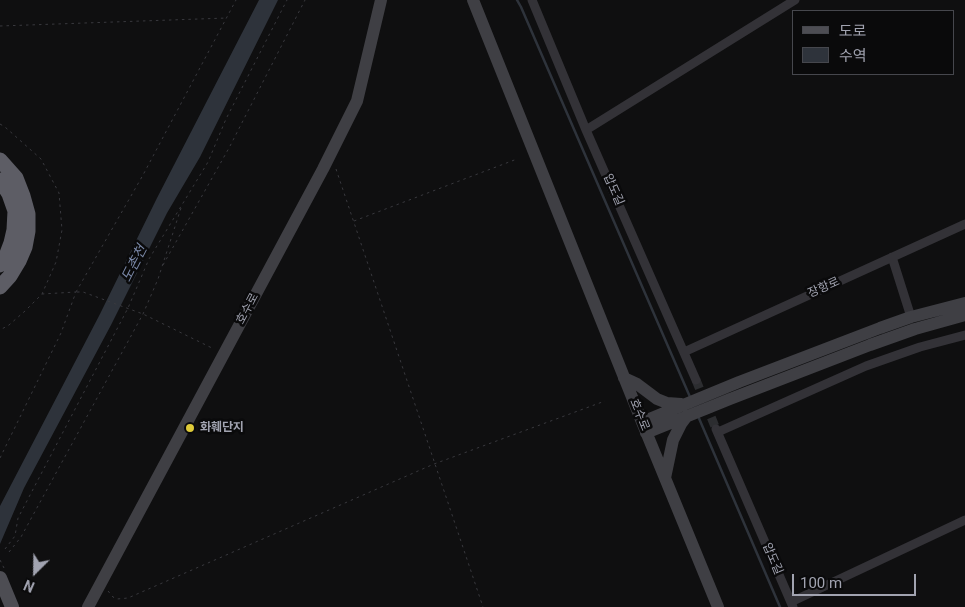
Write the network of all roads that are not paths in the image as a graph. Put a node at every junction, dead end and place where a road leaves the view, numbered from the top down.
1 (381, 0) edge
2 (474, 0) edge
3 (532, 0) edge
4 (795, 0) edge
5 (586, 130) junction
6 (0, 160) edge
7 (0, 180) edge
8 (965, 224) edge
9 (892, 257) junction
10 (0, 265) edge
11 (0, 287) edge
12 (965, 303) edge
13 (965, 315) edge
14 (913, 323) junction
15 (965, 335) edge
16 (920, 347) junction
17 (684, 352) junction
18 (624, 378) junction
19 (696, 380) tunnel mouth
20 (692, 408) junction
21 (644, 428) junction
22 (665, 478) junction
23 (965, 520) edge
24 (2, 574) edge
25 (792, 604) edge
26 (12, 607) edge
27 (88, 607) edge
28 (718, 607) edge

1 - 27 main road, 호수로
2 - 18 main road, 호수로
3 - 5 street, 압도길
4 - 5 street
5 - 17 street, 압도길
6 - 11 highway
7 - 10 highway
8 - 9 street, 장항로
9 - 14 street
9 - 17 street, 장항로
12 - 14 main road
13 - 14 main road
14 - 16 street
14 - 20 main road
15 - 16 street
16 - 25 street, 압도길
17 - 19 street, 압도길
18 - 20 main road
18 - 21 main road, 호수로
20 - 21 main road
20 - 22 main road
21 - 22 main road, 호수로
22 - 28 main road, 호수로
23 - 25 street
24 - 26 main road

